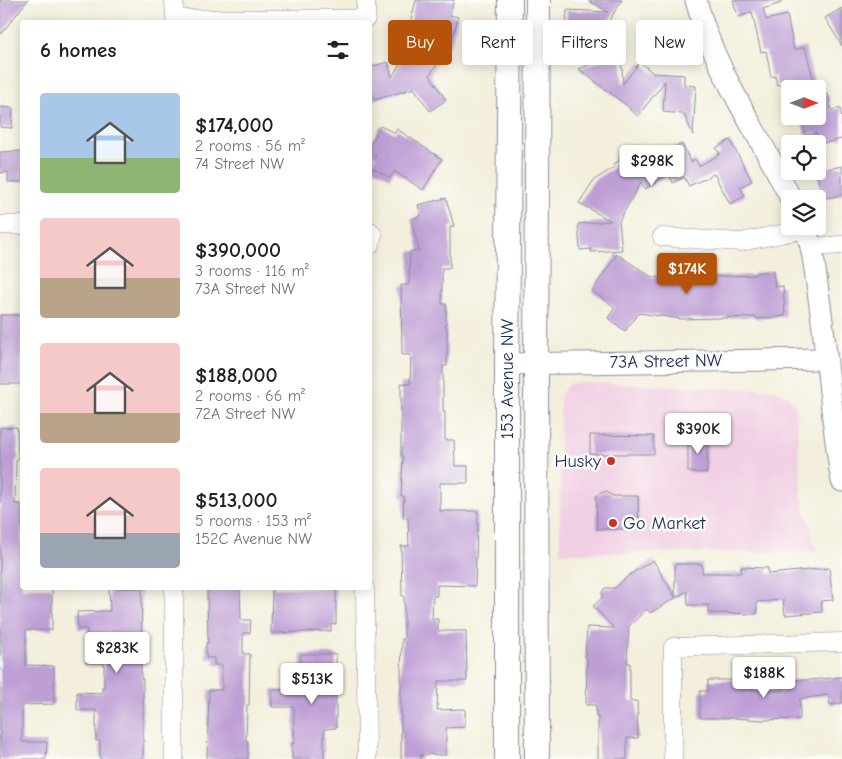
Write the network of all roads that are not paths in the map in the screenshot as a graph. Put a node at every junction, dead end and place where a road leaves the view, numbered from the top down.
1 (174, 0) edge
2 (366, 0) edge
3 (510, 0) edge
4 (538, 0) edge
5 (696, 0) edge
6 (787, 190) edge
7 (0, 225) edge
8 (20, 225) edge
9 (799, 235) edge
10 (807, 235) edge
11 (810, 235) edge
12 (662, 237) dead end
13 (842, 245) edge
14 (826, 359) junction
15 (507, 364) junction
16 (536, 364) junction
17 (839, 441) edge
18 (842, 481) edge
19 (174, 590) edge
20 (365, 590) edge
21 (842, 642) edge
22 (174, 759) edge
23 (367, 759) edge
24 (507, 759) edge
25 (537, 759) edge
26 (673, 759) edge

1 - 2 street
3 - 15 main road, 153 Avenue NW
4 - 16 main road, 153 Avenue NW
5 - 6 street
7 - 8 street
9 - 12 street
10 - 14 street
11 - 13 street
14 - 16 street, 73A Street NW
14 - 17 street
15 - 16 street, 73A Street NW
15 - 24 main road, 153 Avenue NW
16 - 25 main road, 153 Avenue NW
17 - 18 street
19 - 22 street
20 - 23 street
21 - 26 street

